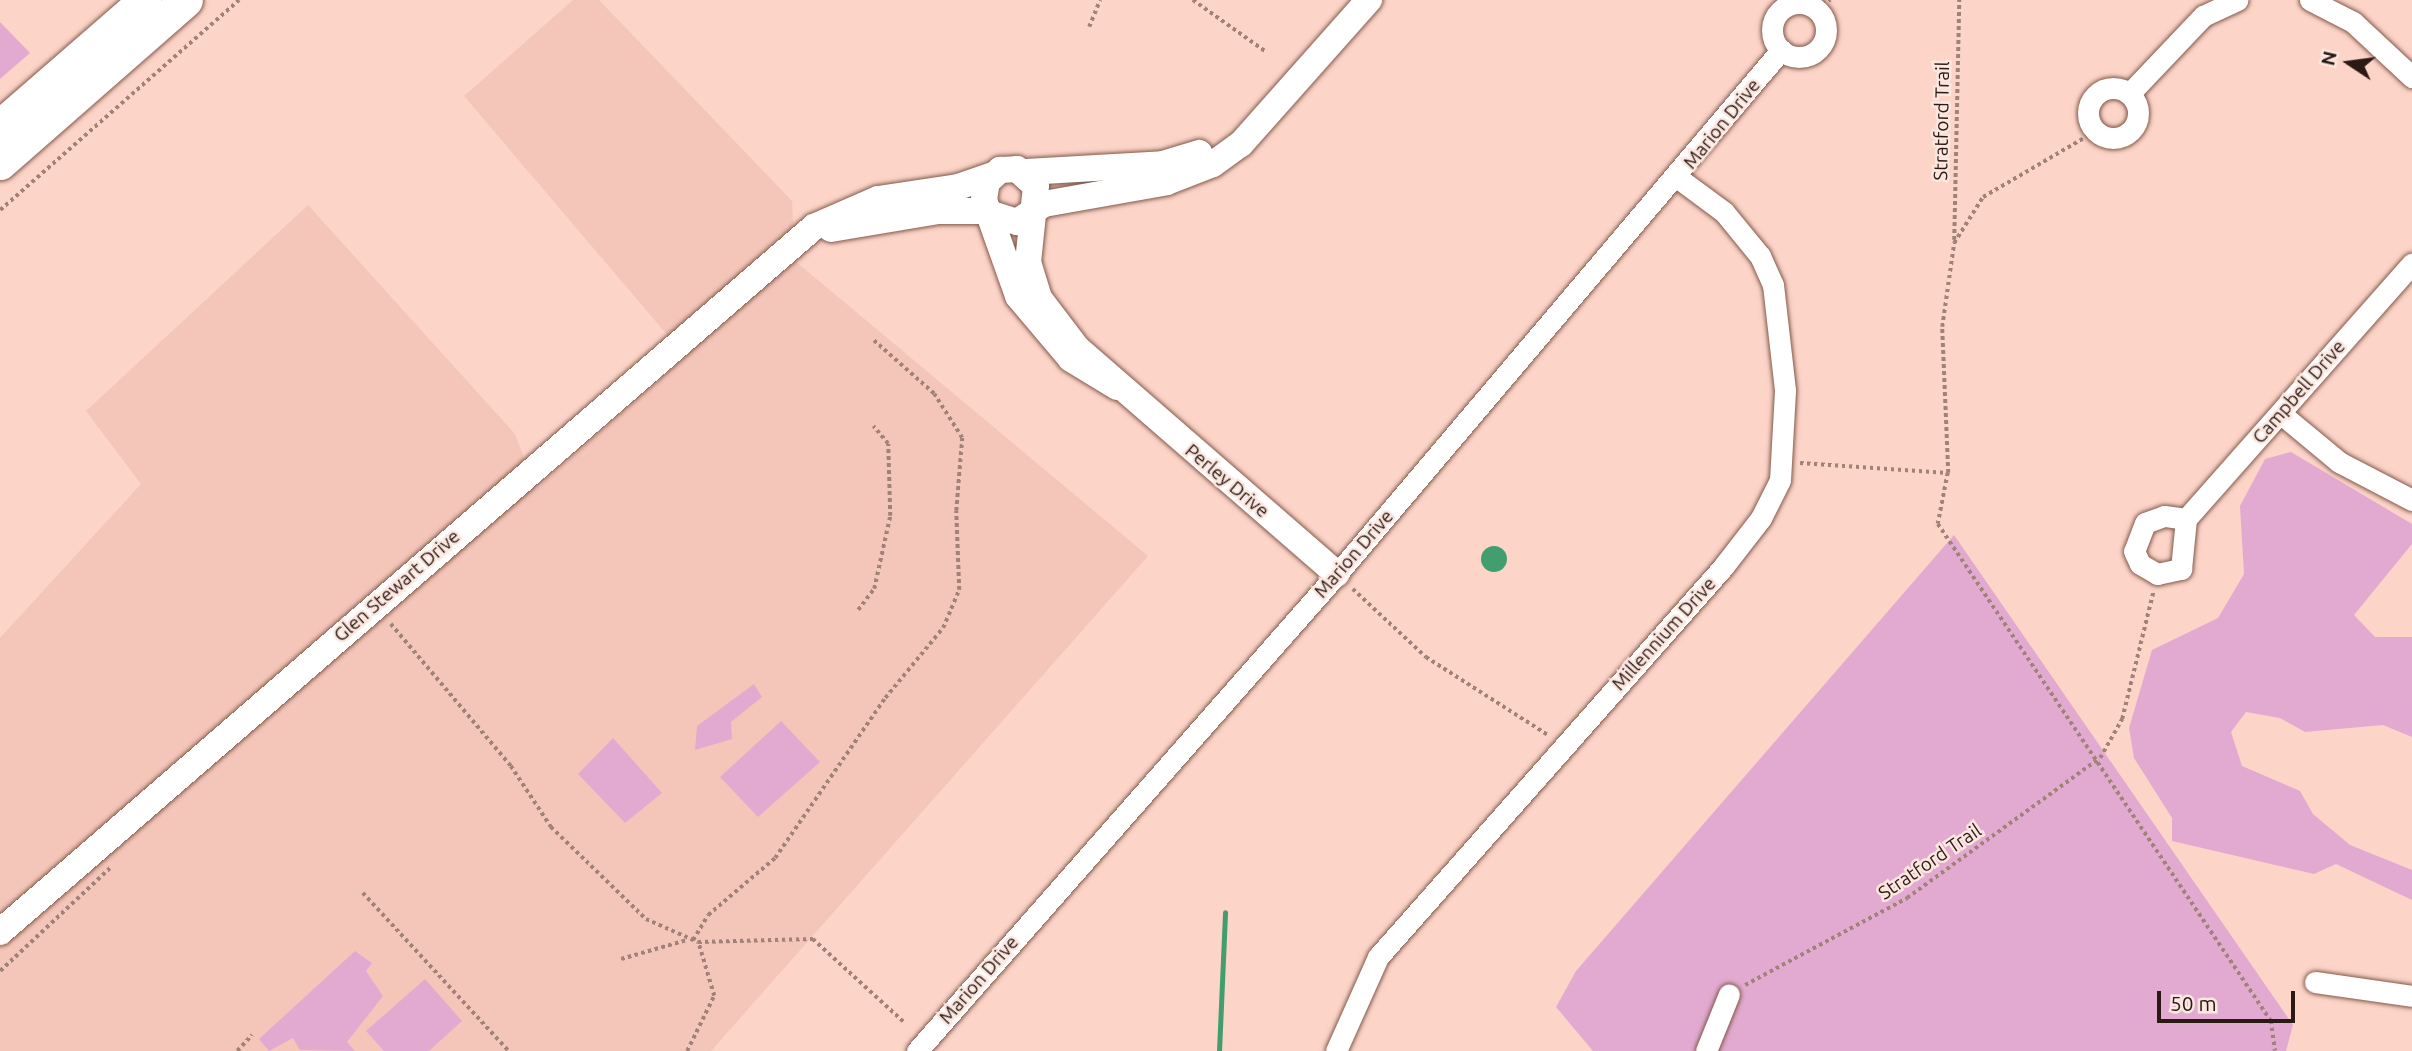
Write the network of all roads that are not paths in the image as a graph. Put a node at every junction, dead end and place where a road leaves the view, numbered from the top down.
1 (145, 0) edge
2 (186, 0) edge
3 (1369, 0) edge
4 (2237, 0) edge
5 (2309, 0) edge
6 (1824, 4) edge
7 (1781, 50) junction
8 (2412, 77) edge
9 (2129, 94) junction
10 (1267, 113) junction
11 (0, 126) edge
12 (0, 163) edge
13 (1026, 172) junction
14 (992, 175) junction
15 (1678, 178) junction
16 (1036, 210) junction
17 (993, 216) junction
18 (797, 243) junction
19 (2412, 264) edge
20 (1117, 387) junction
21 (2280, 413) junction
22 (2412, 500) edge
23 (2186, 519) junction
24 (1337, 574) junction
25 (0, 932) edge
26 (2315, 982) dead end
27 (1729, 994) road end
28 (2412, 996) edge
29 (917, 1051) edge
30 (1336, 1051) edge
31 (1706, 1051) edge

1 - 11 highway
2 - 12 highway
3 - 10 street
4 - 9 street
5 - 8 street
6 - 7 street
6 - 7 street
7 - 15 street, Marion Drive
9 - 9 street
10 - 13 street
10 - 16 street
13 - 14 street
13 - 16 street
14 - 17 street
14 - 18 street, Glen Stewart Drive
15 - 24 street, Marion Drive
15 - 30 street, Millennium Drive
16 - 17 street
16 - 20 street, Perley Drive
17 - 18 street, Glen Stewart Drive
17 - 20 street, Perley Drive
18 - 25 street, Glen Stewart Drive
19 - 21 street, Campbell Drive
20 - 24 street, Perley Drive
21 - 22 street
21 - 23 street, Campbell Drive
23 - 23 street
24 - 29 street, Marion Drive
26 - 28 street
27 - 31 street

